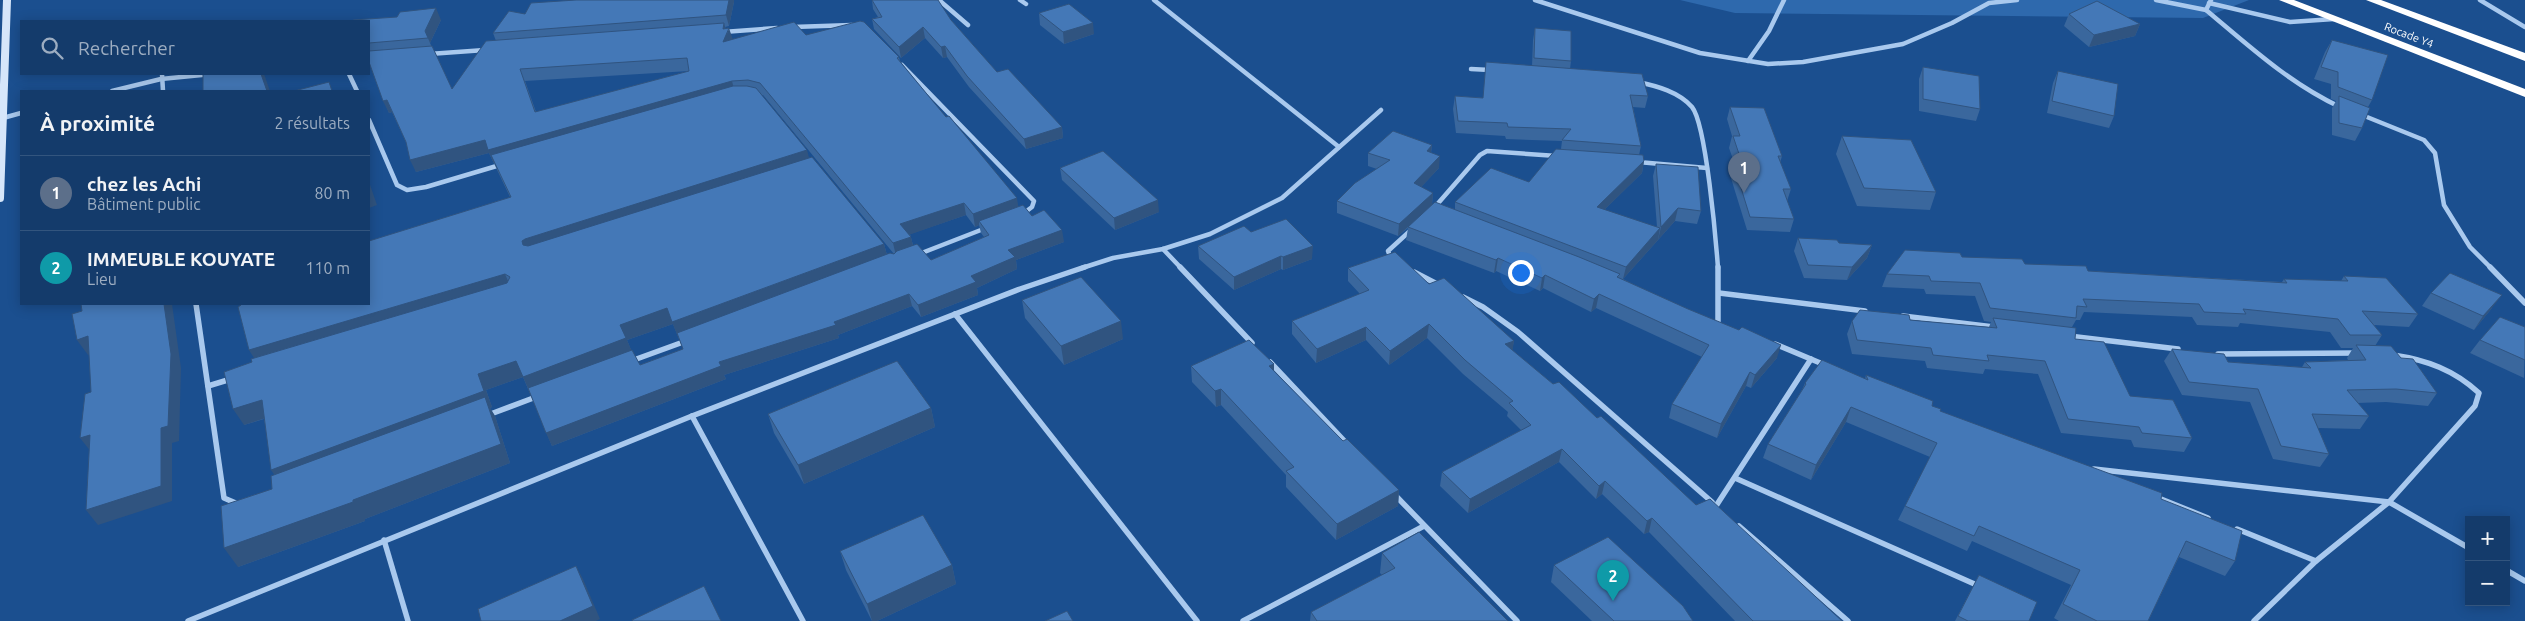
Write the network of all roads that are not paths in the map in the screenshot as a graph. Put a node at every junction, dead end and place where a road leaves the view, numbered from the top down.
1 (7, 0) edge
2 (939, 0) edge
3 (1020, 0) edge
4 (1154, 0) edge
5 (1535, 0) edge
6 (1784, 0) edge
7 (1983, 0) edge
8 (2017, 0) edge
9 (2156, 0) edge
10 (2284, 0) edge
11 (2372, 0) edge
12 (2480, 0) edge
13 (2210, 2) edge
14 (1989, 3) junction
15 (1026, 4) dead end
16 (2206, 10) junction
17 (2334, 19) junction
18 (858, 25) edge
19 (968, 25) dead end
20 (2524, 26) edge
21 (714, 33) edge
22 (2, 47) edge
23 (487, 50) edge
24 (418, 55) edge
25 (2525, 56) edge
26 (896, 59) edge
27 (1748, 61) junction
28 (1471, 69) dead end
29 (1500, 71) edge
30 (187, 75) edge
31 (349, 75) edge
32 (162, 76) edge
33 (1634, 81) edge
34 (115, 90) edge
35 (164, 90) edge
36 (357, 90) edge
37 (2523, 92) edge
38 (2343, 108) edge
39 (1381, 110) dead end
40 (20, 113) edge
41 (2359, 114) edge
42 (3, 118) junction
43 (370, 122) edge
44 (1339, 147) junction
45 (1563, 156) edge
46 (1630, 161) edge
47 (510, 162) edge
48 (1707, 168) junction
49 (0, 198) edge
50 (1442, 214) edge
51 (1015, 217) edge
52 (996, 224) edge
53 (1413, 228) edge
54 (1163, 249) junction
55 (914, 256) edge
56 (1393, 261) edge
57 (1410, 270) edge
58 (1442, 286) edge
59 (1719, 293) junction
60 (1459, 295) edge
61 (2525, 303) edge
62 (196, 305) edge
63 (1875, 312) edge
64 (955, 314) junction
65 (1894, 315) edge
66 (1709, 318) edge
67 (1718, 321) junction
68 (1727, 325) edge
69 (2001, 328) edge
70 (2060, 335) edge
71 (692, 339) edge
72 (1764, 340) edge
73 (1255, 347) edge
74 (2186, 350) edge
75 (1262, 354) edge
76 (2214, 354) edge
77 (2362, 354) edge
78 (2389, 355) edge
79 (1811, 359) junction
80 (627, 363) edge
81 (1829, 366) edge
82 (236, 378) edge
83 (208, 386) junction
84 (543, 394) edge
85 (692, 416) junction
86 (478, 418) edge
87 (1350, 447) edge
88 (1735, 478) junction
89 (2110, 479) edge
90 (1391, 490) edge
91 (2146, 493) edge
92 (2389, 502) junction
93 (246, 503) edge
94 (1716, 506) junction
95 (1724, 513) edge
96 (1731, 519) edge
97 (2218, 522) edge
98 (2227, 525) edge
99 (1424, 526) junction
100 (384, 540) junction
101 (2465, 546) edge
102 (2316, 561) junction
103 (2510, 572) edge
104 (2525, 581) edge
105 (1983, 588) edge
106 (188, 621) edge
107 (408, 621) edge
108 (803, 621) edge
109 (1197, 621) edge
110 (1243, 621) edge
111 (1517, 621) edge
112 (1848, 621) edge
113 (2254, 621) edge

1 - 22 main road
2 - 19 street
3 - 15 street
4 - 44 street
5 - 27 street
6 - 27 street
7 - 14 street
8 - 14 street
9 - 16 street
10 - 17 highway, Rocade Y4
11 - 25 highway, Rocade Y4
12 - 20 street
13 - 16 street
13 - 17 street
14 - 27 street
16 - 38 street
17 - 37 highway, Rocade Y4
18 - 21 street
22 - 42 main road
23 - 24 street
26 - 51 street
28 - 29 street
30 - 32 street
31 - 36 street
32 - 34 street
32 - 35 street
33 - 48 street
39 - 44 street
40 - 42 street
41 - 61 street
42 - 49 main road
43 - 47 street
44 - 54 street
45 - 50 street
46 - 48 street
48 - 59 street
52 - 55 street
53 - 56 street
54 - 64 street
54 - 73 street
57 - 58 street
59 - 63 street
59 - 67 street
60 - 94 street
62 - 83 street
64 - 85 street
64 - 109 street
65 - 69 street
66 - 67 street
67 - 68 street
70 - 74 street
71 - 80 street
72 - 79 street
75 - 87 street
76 - 77 street
78 - 92 street
79 - 81 street
79 - 88 street
82 - 83 street
83 - 93 street
84 - 86 street
85 - 100 street
85 - 108 street
88 - 94 street
88 - 105 street
89 - 92 street
90 - 99 street
91 - 97 street
92 - 101 street
92 - 102 street
94 - 95 street
96 - 112 street
98 - 102 street
99 - 110 street
99 - 111 street
100 - 106 street
100 - 107 street
102 - 113 street
103 - 104 street

